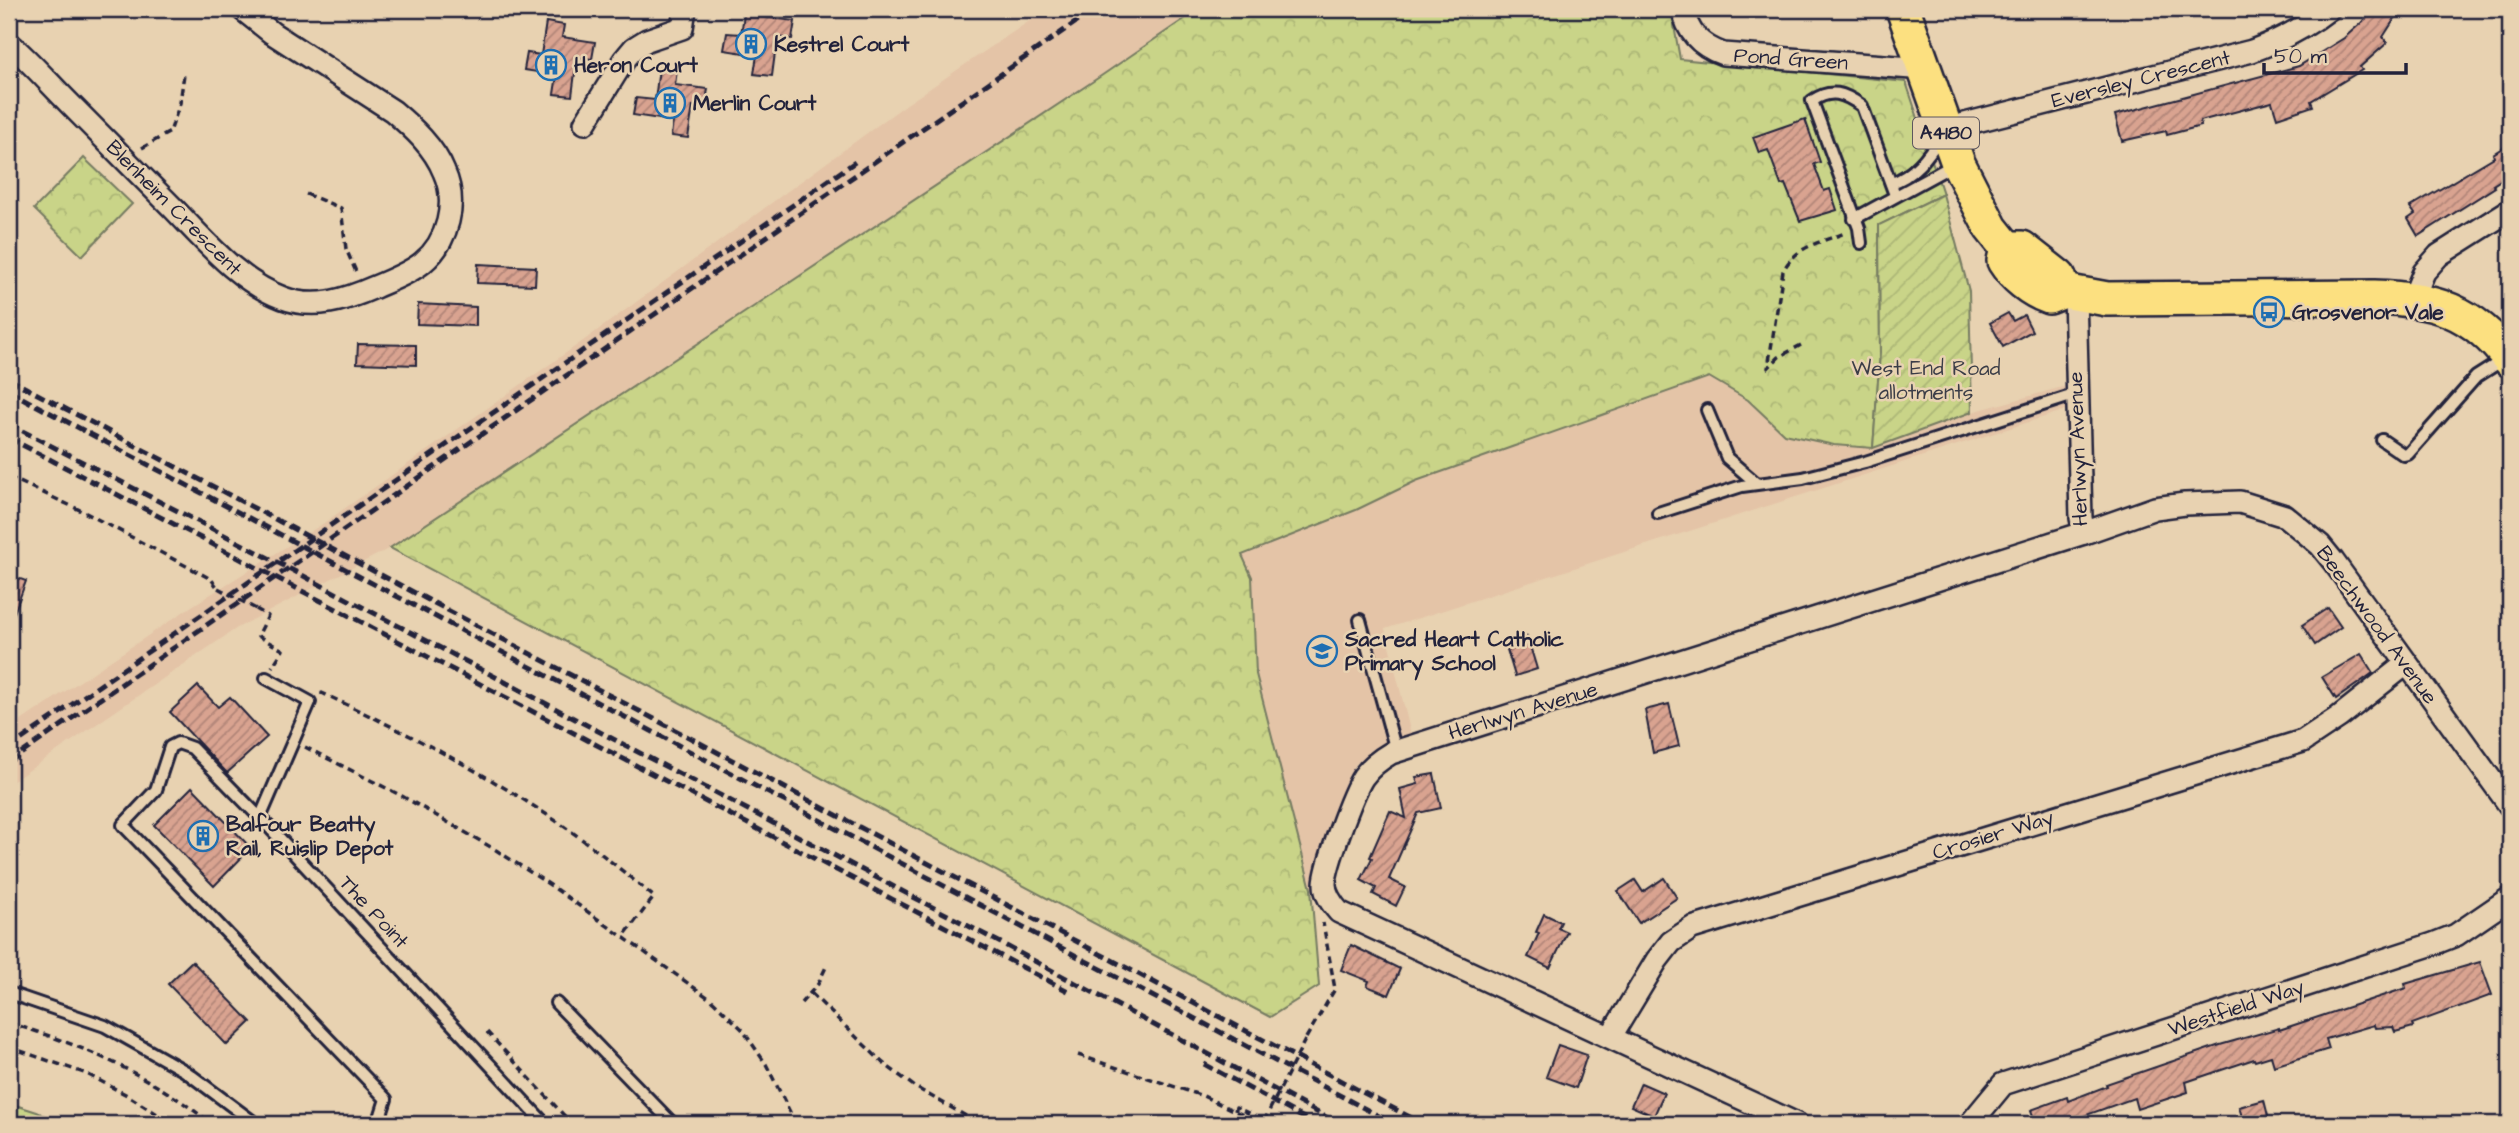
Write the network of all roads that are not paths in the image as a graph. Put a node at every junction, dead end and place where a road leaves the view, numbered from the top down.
1 (242, 9) edge
2 (1682, 9) edge
3 (1903, 9) edge
4 (2329, 9) edge
5 (689, 25) edge
6 (9, 43) edge
7 (1924, 69) junction
8 (585, 122) dead end
9 (1945, 129) junction
10 (1958, 163) junction
11 (1891, 183) junction
12 (1895, 195) junction
13 (2510, 210) edge
14 (1856, 223) junction
15 (1861, 243) dead end
16 (2070, 293) junction
17 (2413, 299) junction
18 (2509, 358) edge
19 (2077, 394) junction
20 (1706, 410) dead end
21 (2382, 440) dead end
22 (1756, 483) junction
23 (1658, 513) dead end
24 (2084, 533) junction
25 (1360, 620) dead end
26 (2406, 664) junction
27 (266, 678) dead end
28 (1396, 751) junction
29 (2510, 806) edge
30 (260, 818) junction
31 (2510, 898) edge
32 (9, 993) edge
33 (556, 1003) dead end
34 (1611, 1036) junction
35 (256, 1124) edge
36 (378, 1124) edge
37 (545, 1124) edge
38 (673, 1124) edge
39 (1797, 1124) edge
40 (1970, 1124) edge

1 - 6 street, Blenheim Crescent
2 - 7 street, Pond Green
3 - 7 main road, A4180
4 - 9 street, Eversley Crescent
5 - 8 street
7 - 9 main road, A4180
9 - 10 main road, A4180
9 - 11 lane
10 - 12 lane
10 - 16 main road, A4180
11 - 12 lane
11 - 14 lane
12 - 14 lane
13 - 17 street
14 - 15 lane
16 - 17 main road
16 - 19 street, Herlwyn Avenue
17 - 18 main road
18 - 21 lane
19 - 22 lane
19 - 24 street, Herlwyn Avenue
20 - 22 lane
22 - 23 lane
24 - 26 street, Beechwood Avenue
24 - 28 street, Herlwyn Avenue
25 - 28 lane
26 - 29 street, Beechwood Avenue
26 - 34 street, Crosier Way
27 - 30 lane
28 - 34 street, Herlwyn Avenue
30 - 36 lane, The Point
30 - 37 lane, The Point
31 - 40 street, Westfield Way
32 - 35 lane
33 - 38 lane
34 - 39 street

